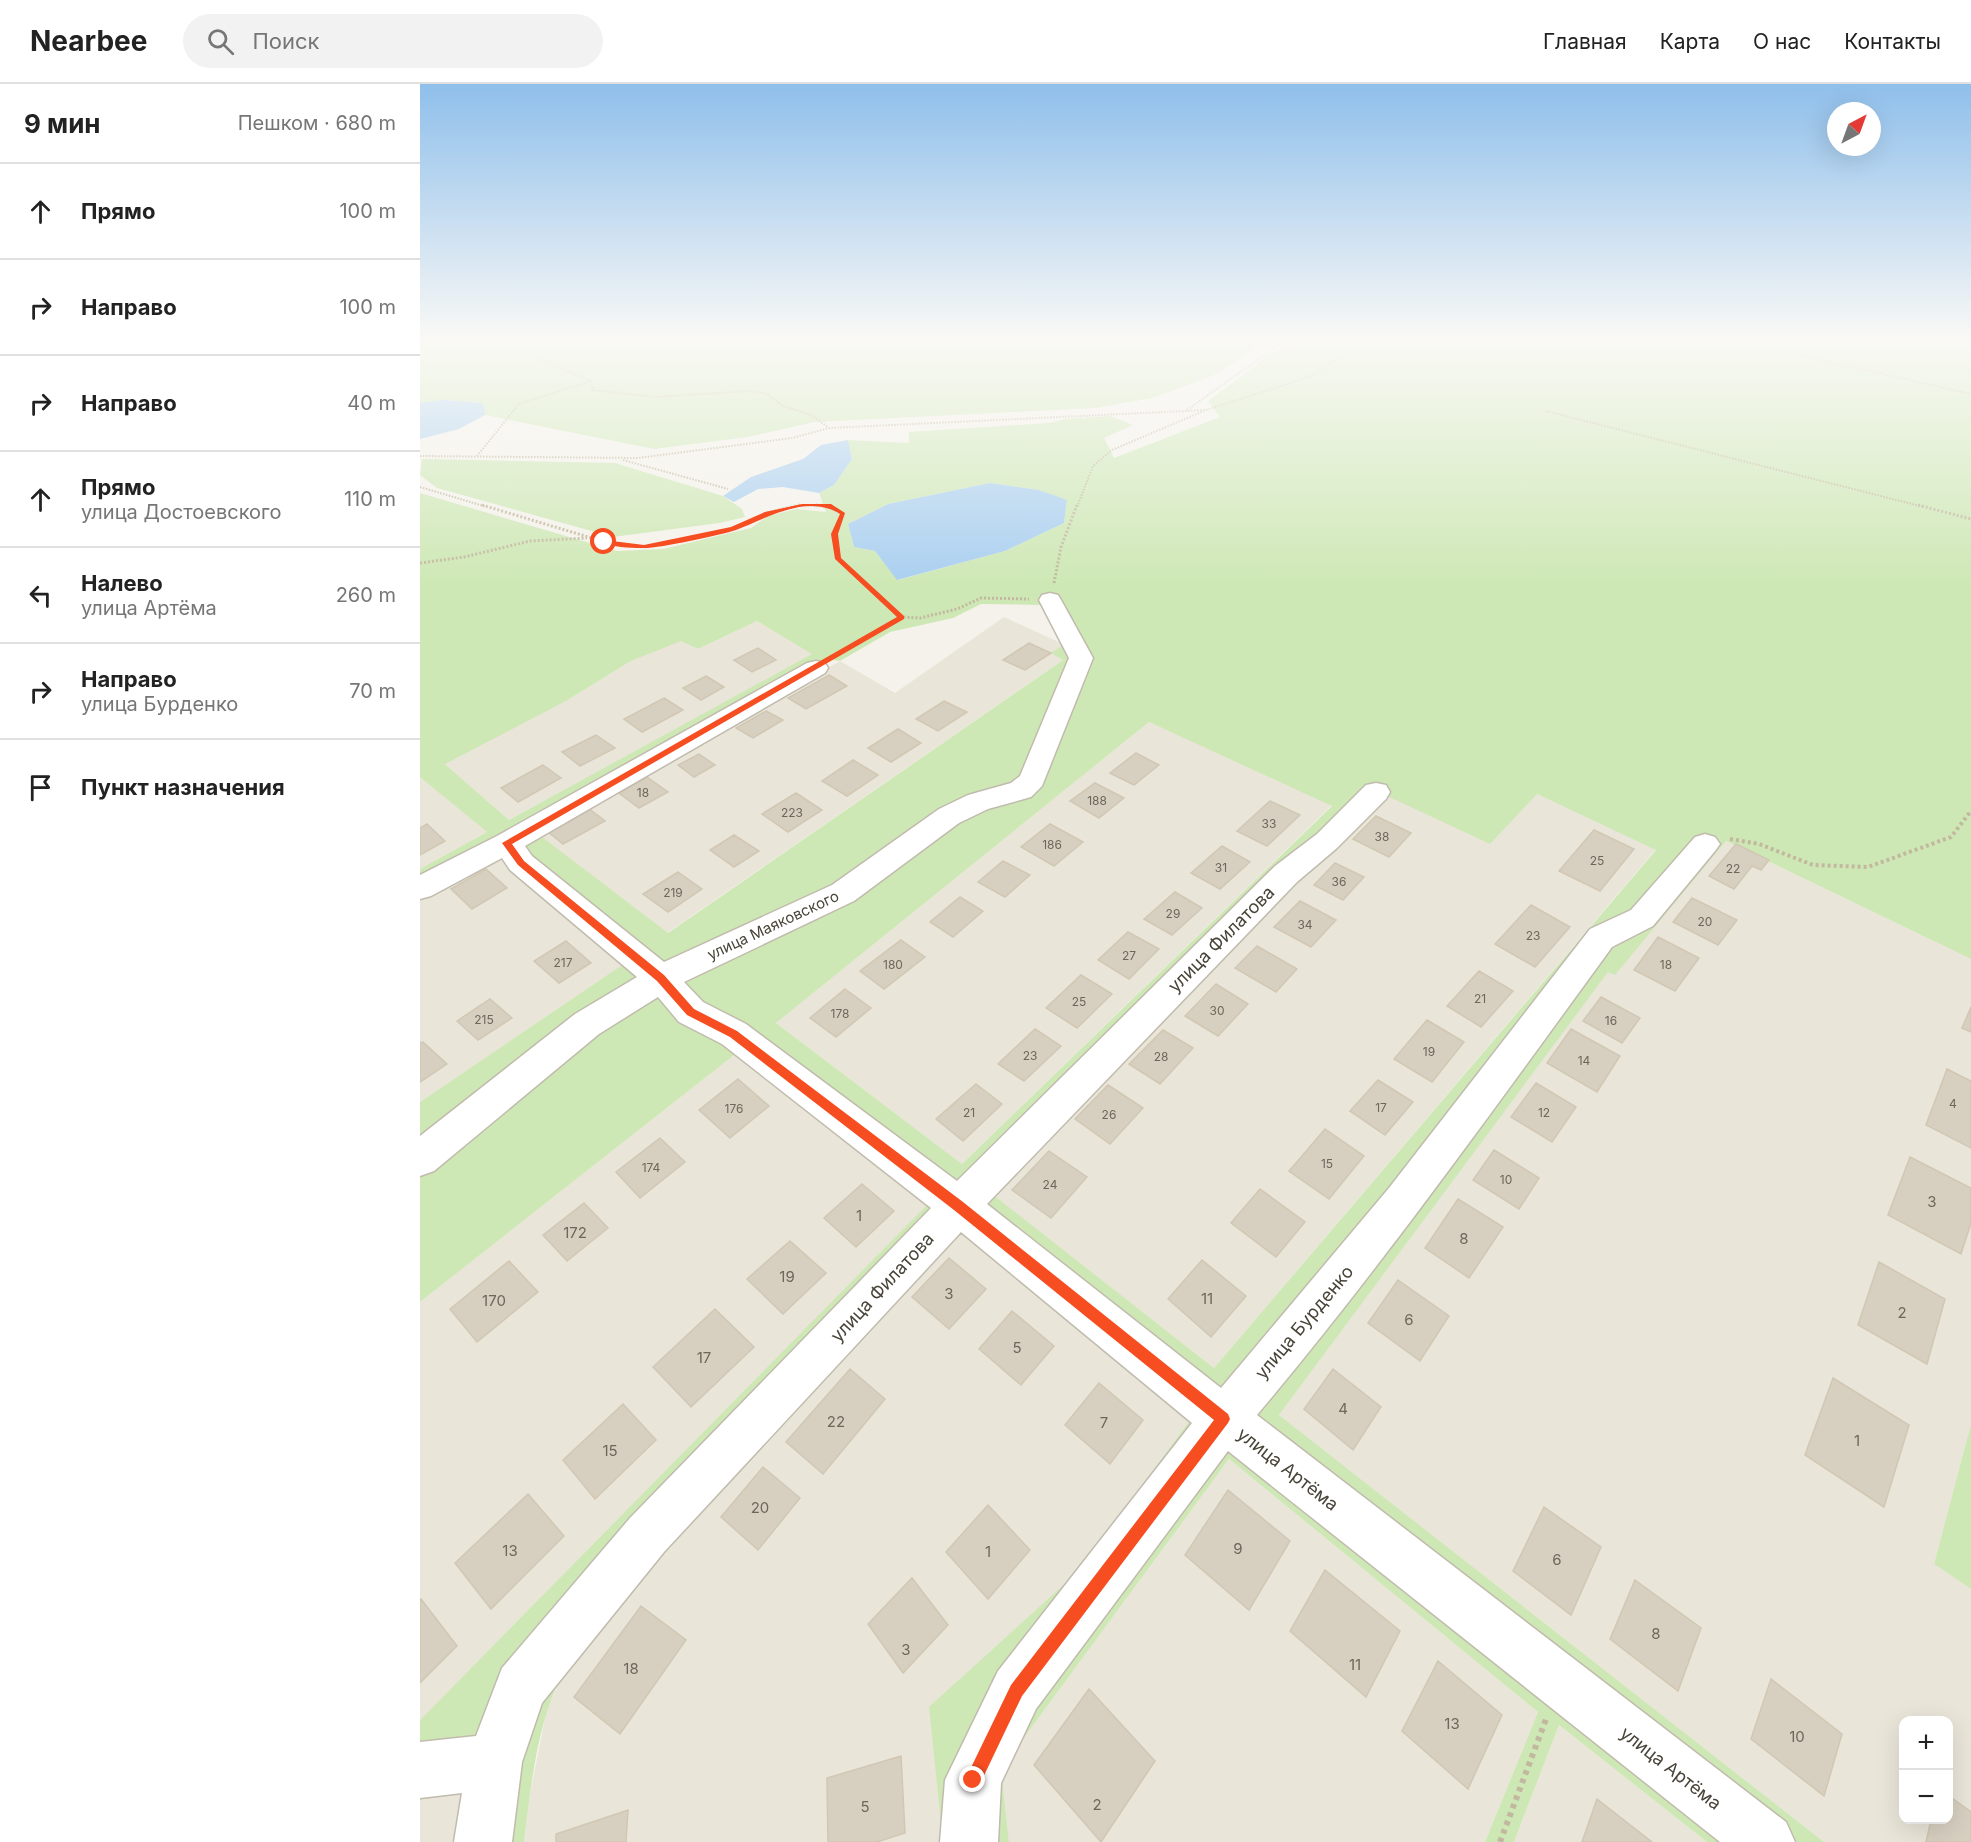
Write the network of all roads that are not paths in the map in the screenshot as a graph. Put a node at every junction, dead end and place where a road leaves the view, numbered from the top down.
1 (1050, 600) road end
2 (816, 668) road end
3 (1376, 792) dead end
4 (507, 843) junction
5 (1705, 844) road end
6 (420, 888) edge
7 (661, 978) junction
8 (420, 1159) edge
9 (959, 1206) junction
10 (1224, 1419) junction
11 (494, 1762) junction
12 (420, 1770) edge
13 (483, 1842) edge
14 (969, 1842) edge
15 (1767, 1842) edge

1 - 7 street, улица Маяковского
2 - 4 street
3 - 9 street, улица Филатова
4 - 6 street
4 - 7 street, улица Артёма
5 - 10 street, улица Бурденко
7 - 8 street, улица Маяковского
7 - 9 street, улица Артёма
9 - 10 street, улица Артёма
9 - 11 street, улица Филатова
10 - 14 street, улица Бурденко
10 - 15 street, улица Артёма
11 - 12 street
11 - 13 street, улица Филатова

